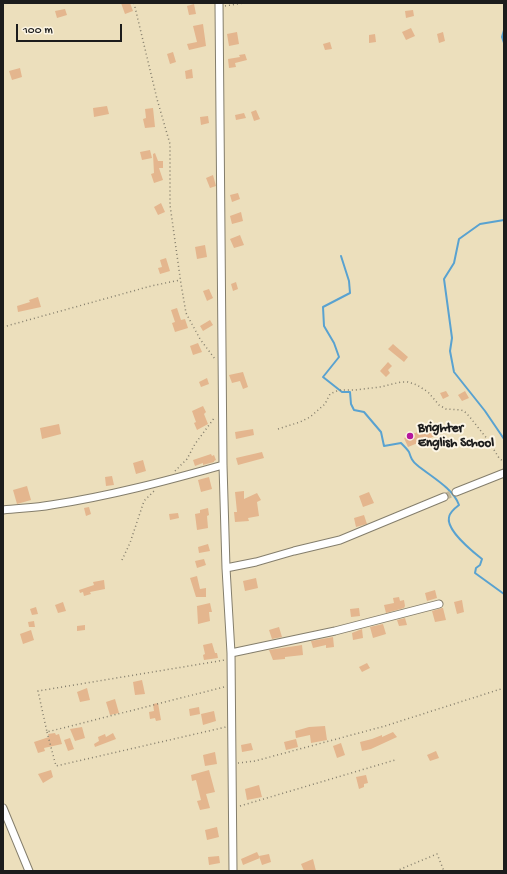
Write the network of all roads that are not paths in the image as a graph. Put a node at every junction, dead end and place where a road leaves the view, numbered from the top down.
1 (219, 4) edge
2 (223, 465) junction
3 (504, 473) edge
4 (456, 492) tunnel mouth
5 (444, 497) tunnel mouth
6 (3, 510) edge
7 (226, 568) junction
8 (439, 604) dead end
9 (231, 656) junction
10 (3, 808) edge
11 (29, 871) edge
12 (233, 871) edge

1 - 2 street
2 - 6 street
2 - 7 street
3 - 4 street
5 - 7 street
7 - 9 street
8 - 9 street
9 - 12 street
10 - 11 street

